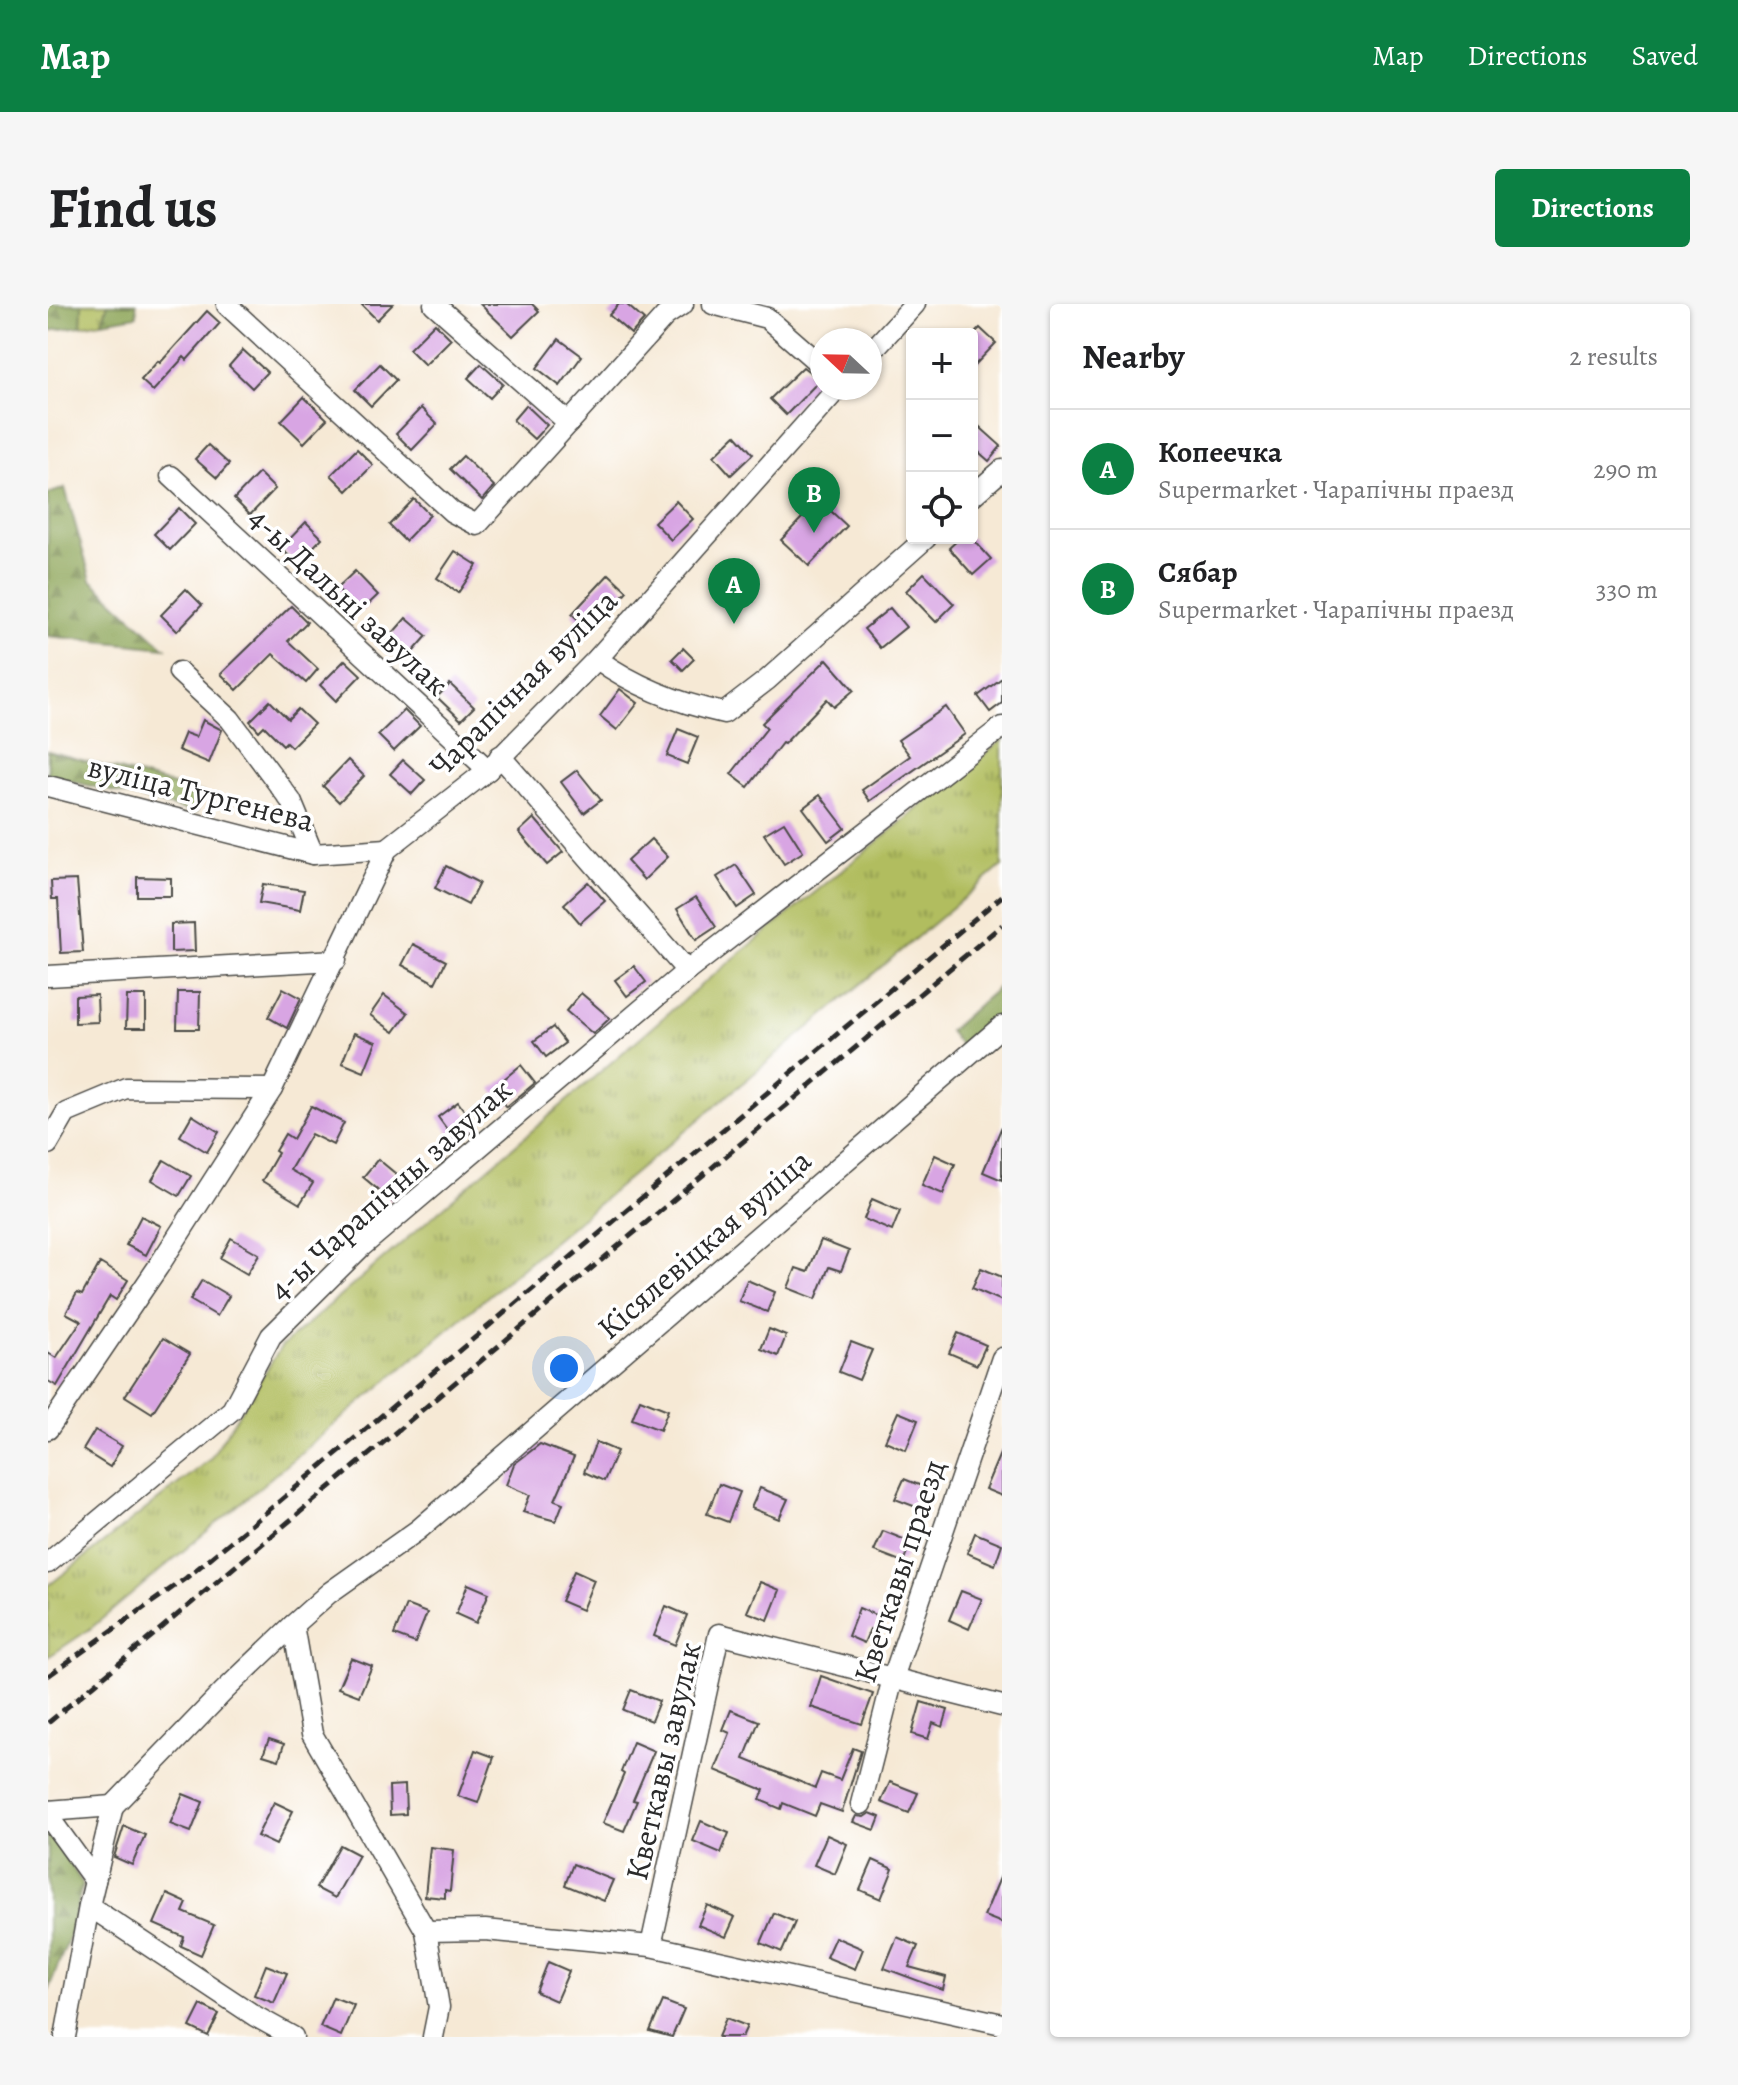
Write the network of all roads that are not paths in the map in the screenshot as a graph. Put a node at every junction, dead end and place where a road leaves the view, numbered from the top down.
1 (434, 304) edge
2 (683, 304) edge
3 (713, 304) edge
4 (915, 304) edge
5 (227, 305) edge
6 (658, 310) edge
7 (882, 340) edge
8 (810, 356) edge
9 (827, 400) edge
10 (569, 423) junction
11 (1002, 470) edge
12 (171, 476) dead end
13 (978, 491) edge
14 (919, 544) edge
15 (597, 659) junction
16 (179, 672) dead end
17 (1002, 727) edge
18 (494, 763) junction
19 (48, 786) edge
20 (387, 849) junction
21 (313, 854) junction
22 (336, 960) junction
23 (687, 971) junction
24 (48, 976) edge
25 (1002, 1026) edge
26 (272, 1089) junction
27 (48, 1144) edge
28 (1002, 1358) edge
29 (48, 1429) edge
30 (48, 1563) edge
31 (293, 1625) junction
32 (893, 1678) junction
33 (1002, 1706) edge
34 (861, 1804) dead end
35 (113, 1806) junction
36 (48, 1814) edge
37 (95, 1881) junction
38 (89, 1906) junction
39 (426, 1931) junction
40 (651, 1946) junction
41 (1002, 2024) edge
42 (65, 2037) edge
43 (293, 2037) edge
44 (433, 2037) edge

1 - 10 street
2 - 6 street
3 - 8 street
4 - 7 street
5 - 10 street
6 - 10 street
9 - 15 street, Чарапічная вуліца
11 - 13 street
12 - 18 street, 4-ы Дальні завулак
14 - 15 street
15 - 18 street, Чарапічная вуліца
16 - 21 street
17 - 23 street, 4-ы Чарапічны завулак
18 - 20 street, Чарапічная вуліца
18 - 23 street
19 - 21 street, вуліца Тургенева
20 - 21 street, вуліца Тургенева
20 - 22 street, Чарапічная вуліца
22 - 24 street
22 - 26 street, Чарапічная вуліца
23 - 30 street, 4-ы Чарапічны завулак
25 - 31 street, Кісялевіцкая вуліца
26 - 27 street
26 - 29 street, Чарапічная вуліца
28 - 32 street, Кветкавы праезд
31 - 35 street, Кісялевіцкая вуліца
31 - 39 street
32 - 33 street, Кветкавы завулак
32 - 34 street, Кветкавы праезд
32 - 40 street, Кветкавы завулак
35 - 36 street
35 - 37 street
36 - 37 street
37 - 38 street
38 - 42 street
38 - 43 street
39 - 40 street
39 - 44 street
40 - 41 street

